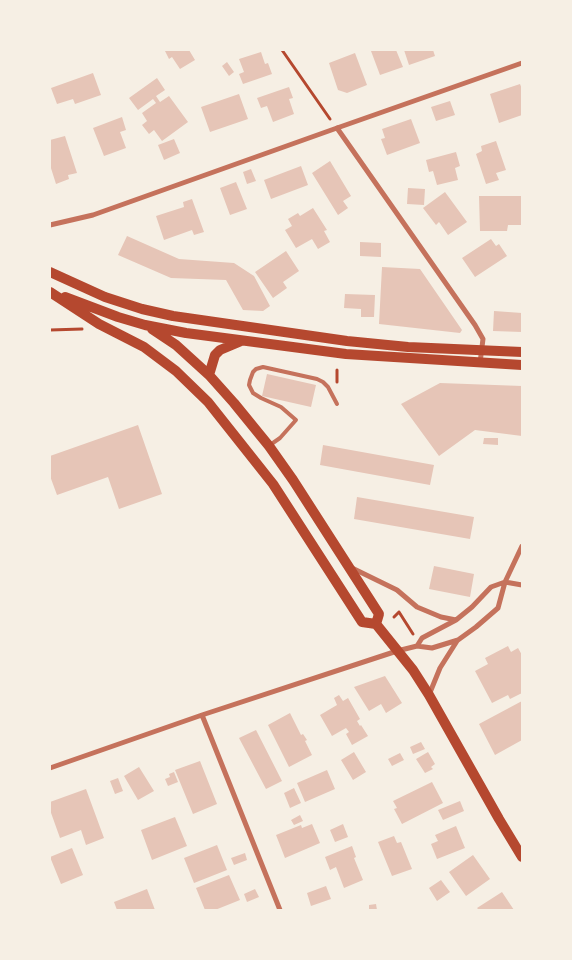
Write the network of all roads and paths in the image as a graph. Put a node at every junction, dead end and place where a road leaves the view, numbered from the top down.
1 (282, 50) edge
2 (522, 63) edge
3 (337, 128) junction
4 (50, 226) edge
5 (50, 272) edge
6 (50, 291) edge
7 (105, 297) junction
8 (99, 324) junction
9 (145, 325) junction
10 (50, 330) edge
11 (240, 341) junction
12 (481, 350) junction
13 (522, 352) edge
14 (480, 363) junction
15 (522, 365) edge
16 (209, 375) junction
17 (337, 404) dead end
18 (269, 446) junction
19 (522, 546) edge
20 (347, 565) junction
21 (505, 582) junction
22 (522, 585) edge
23 (403, 608) dead end
24 (399, 612) junction
25 (394, 617) dead end
26 (456, 620) junction
27 (376, 624) junction
28 (413, 634) dead end
29 (458, 640) junction
30 (417, 646) junction
31 (397, 651) junction
32 (429, 695) junction
33 (202, 715) junction
34 (50, 768) edge
35 (522, 856) edge
36 (280, 910) edge

1 - 3 path
2 - 3 street
3 - 4 street
3 - 12 street
5 - 7 main road
6 - 8 main road
6 - 9 main road
7 - 9 main road
7 - 12 main road
8 - 10 path
8 - 27 main road
9 - 11 main road
9 - 16 main road
11 - 14 main road
11 - 16 main road
12 - 13 main road
12 - 14 street
14 - 15 main road
16 - 18 main road
17 - 18 lane
18 - 20 main road
19 - 21 street
20 - 26 street
20 - 27 main road
21 - 22 street
21 - 26 street
21 - 29 street
23 - 24 path
24 - 25 path
24 - 28 path
26 - 30 street
27 - 31 main road
29 - 30 street
29 - 32 street
30 - 31 street
31 - 32 main road
31 - 33 street
32 - 35 main road
33 - 34 street
33 - 36 street

